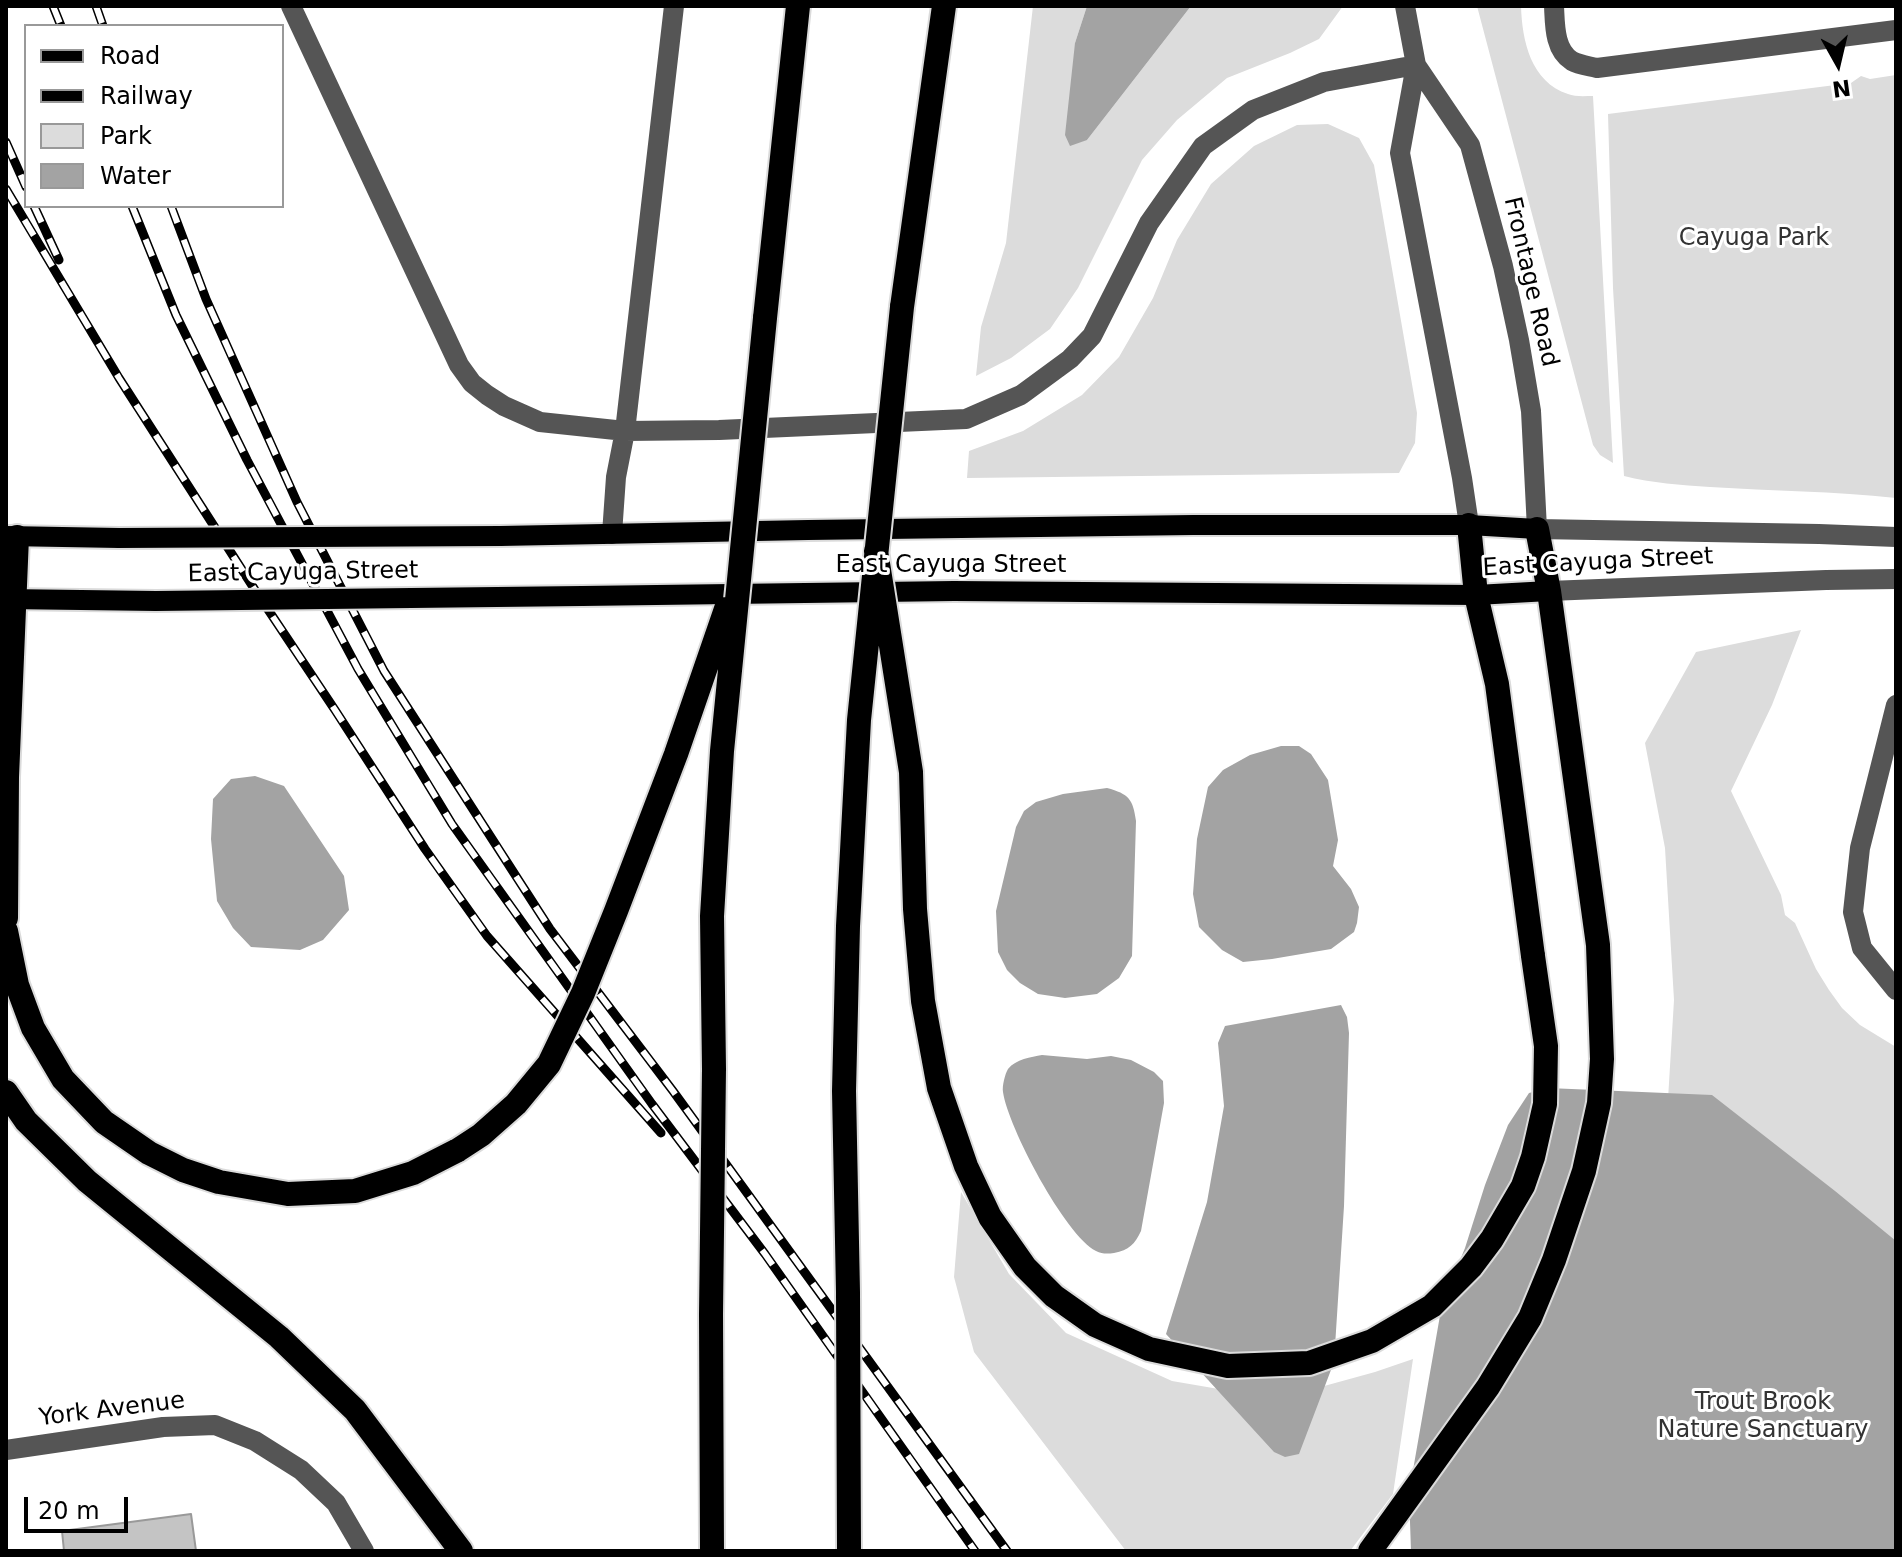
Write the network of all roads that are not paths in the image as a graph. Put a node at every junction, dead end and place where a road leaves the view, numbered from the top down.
1 (291, 6) edge
2 (674, 6) edge
3 (798, 6) edge
4 (944, 6) edge
5 (1405, 6) edge
6 (1554, 6) edge
7 (1896, 30) edge
8 (1416, 65) junction
9 (625, 431) junction
10 (1469, 525) junction
11 (1537, 529) junction
12 (612, 534) junction
13 (11, 536) edge
14 (1896, 537) edge
15 (876, 551) junction
16 (740, 569) junction
17 (1896, 579) edge
18 (1549, 591) junction
19 (1476, 595) junction
20 (11, 599) edge
21 (1896, 705) edge
22 (6, 918) edge
23 (6, 931) edge
24 (1896, 990) edge
25 (6, 1092) edge
26 (6, 1450) edge
27 (364, 1551) edge
28 (461, 1551) edge
29 (712, 1551) edge
30 (849, 1551) edge
31 (1370, 1551) edge

1 - 9 street
2 - 9 street
3 - 16 highway, bridge
4 - 15 highway, bridge
5 - 8 street, Frontage Road
6 - 7 street
8 - 9 street
8 - 10 street, Frontage Road
8 - 11 street, Frontage Road
9 - 12 street
10 - 11 main road, East Cayuga Street
10 - 12 main road, East Cayuga Street
10 - 19 highway
11 - 14 street, East Cayuga Street
11 - 18 highway
12 - 13 main road, East Cayuga Street, bridge
13 - 20 highway
15 - 19 highway, bridge
15 - 30 highway, bridge
16 - 23 highway, bridge
16 - 29 highway, bridge
17 - 18 street, East Cayuga Street
18 - 19 main road, East Cayuga Street
18 - 31 highway
19 - 20 main road, East Cayuga Street, bridge
20 - 22 highway
21 - 24 street
25 - 28 highway
26 - 27 street, York Avenue

